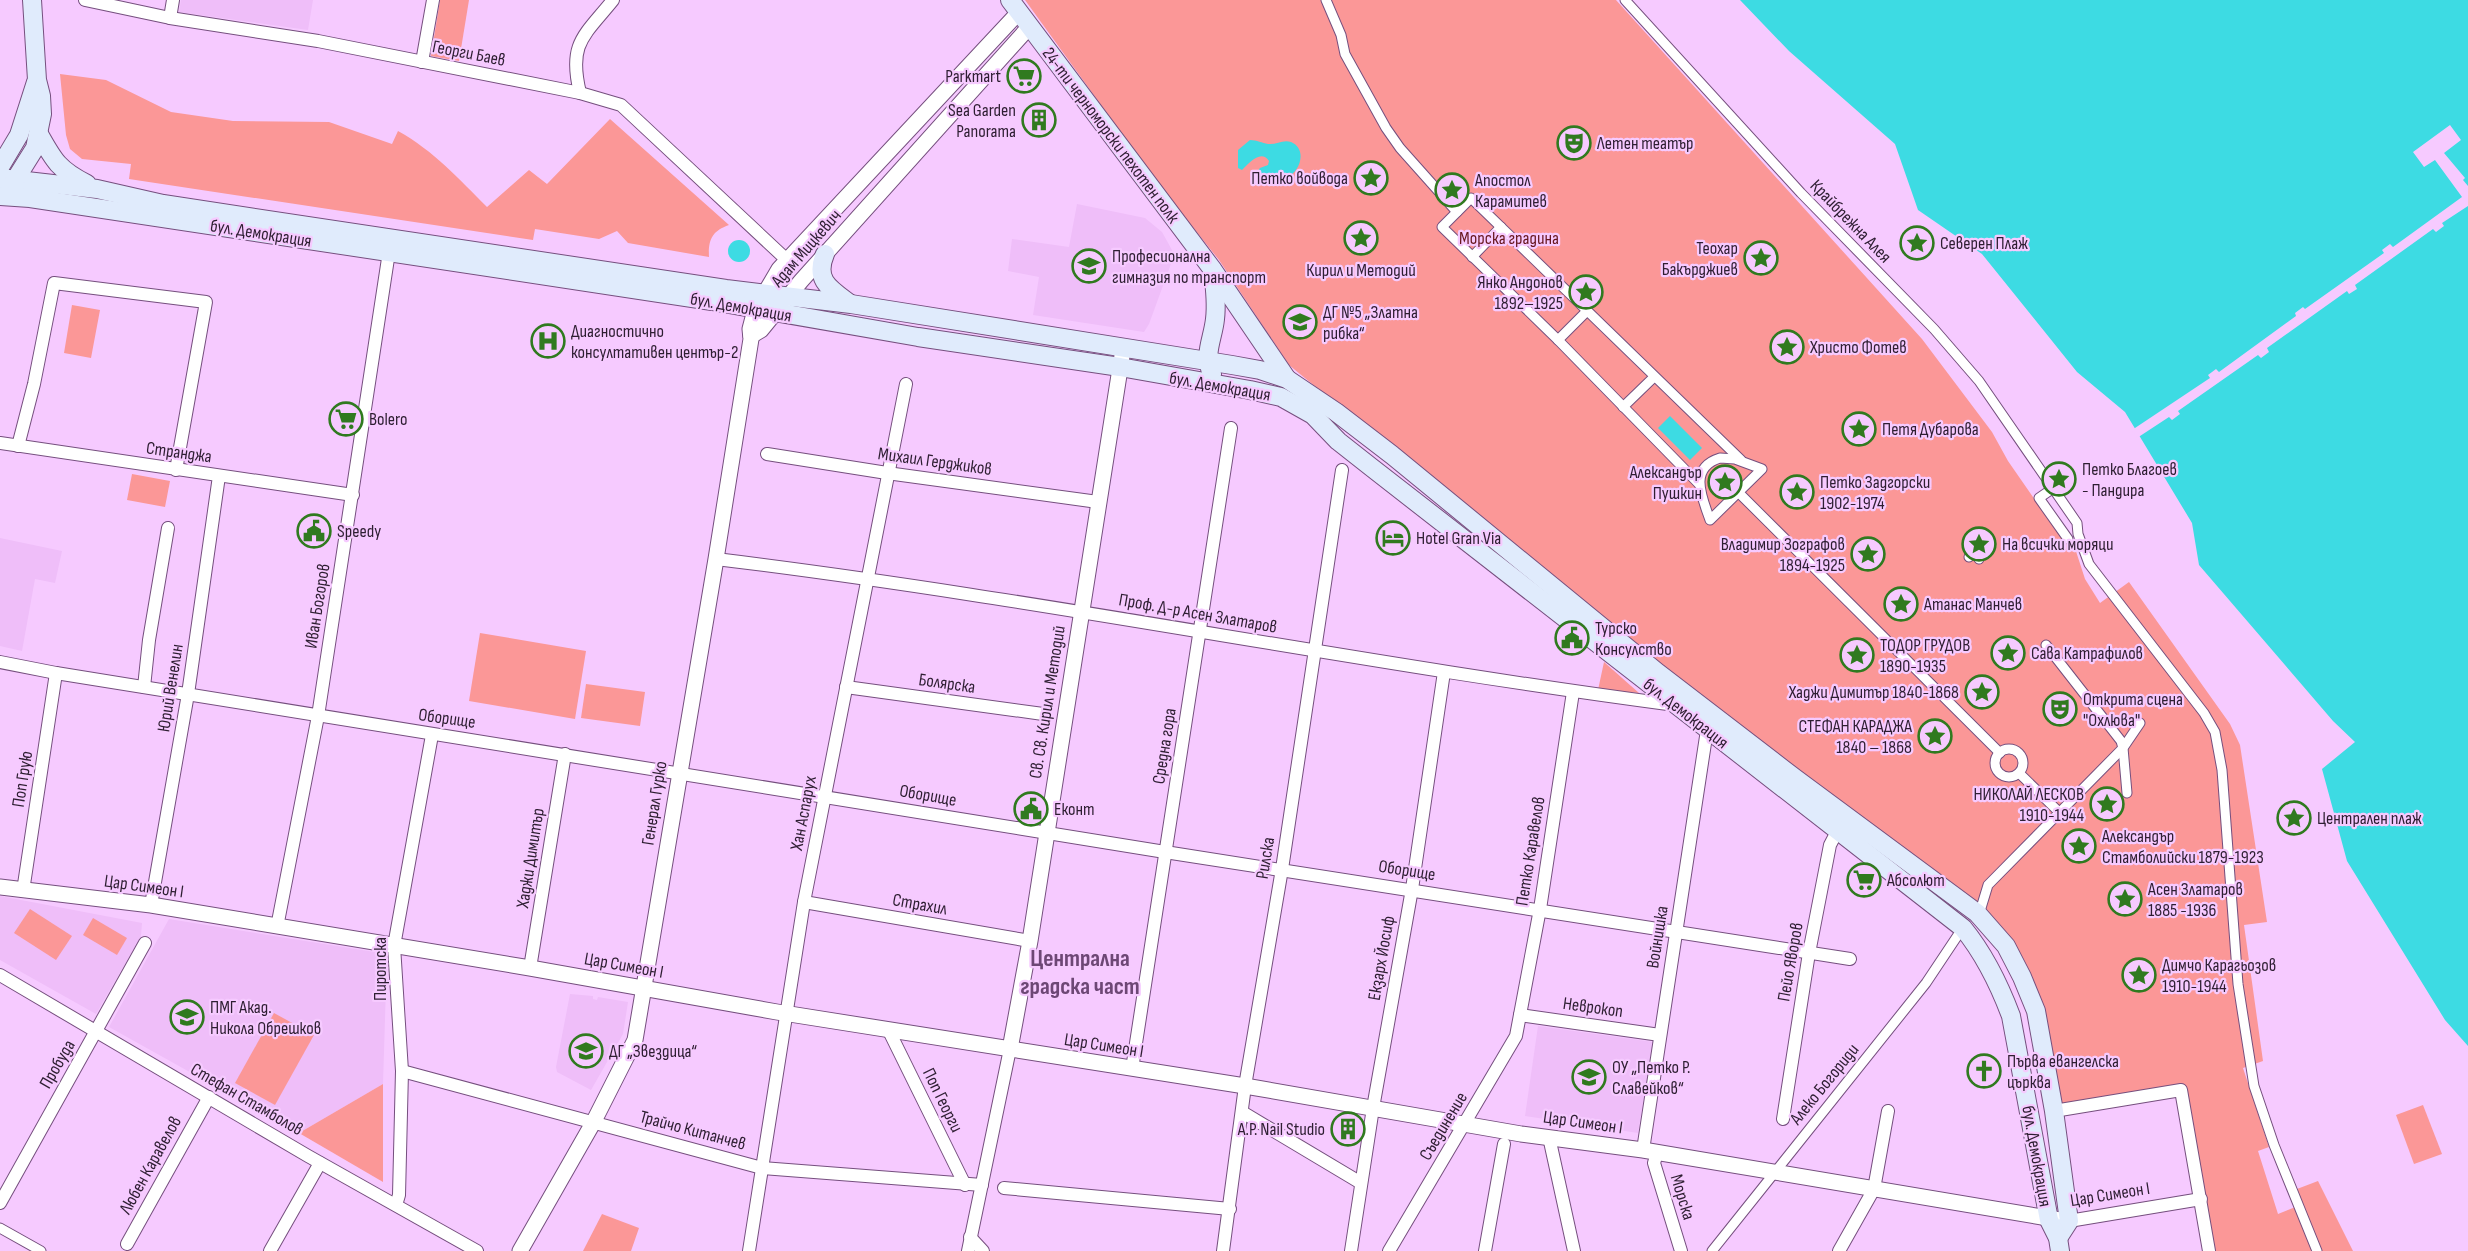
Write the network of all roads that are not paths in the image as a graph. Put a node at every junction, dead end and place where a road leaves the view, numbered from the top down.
1 (32, 0) edge
2 (85, 0) edge
3 (172, 0) edge
4 (433, 0) edge
5 (613, 0) edge
6 (1326, 0) edge
7 (1625, 0) edge
8 (1014, 6) edge
9 (170, 18) junction
10 (1030, 26) junction
11 (422, 62) junction
12 (37, 80) junction
13 (580, 93) junction
14 (39, 134) junction
15 (0, 167) edge
16 (8, 178) edge
17 (97, 189) junction
18 (2, 198) edge
19 (1457, 212) junction
20 (1501, 227) junction
21 (389, 252) junction
22 (825, 254) junction
23 (1472, 257) junction
24 (788, 261) junction
25 (1213, 270) junction
26 (764, 292) junction
27 (789, 297) junction
28 (851, 304) junction
29 (754, 310) junction
30 (1587, 311) junction
31 (776, 313) junction
32 (751, 336) junction
33 (1558, 340) junction
34 (1124, 348) junction
35 (1207, 363) junction
36 (1120, 367) junction
37 (1654, 377) junction
38 (1287, 379) junction
39 (906, 384) dead end
40 (1221, 386) junction
41 (1623, 407) junction
42 (1231, 428) dead end
43 (0, 443) edge
44 (18, 446) junction
45 (767, 454) dead end
46 (1741, 460) junction
47 (176, 470) junction
48 (1342, 470) dead end
49 (887, 473) junction
50 (219, 476) junction
51 (2068, 478) dead end
52 (1699, 484) junction
53 (2053, 488) junction
54 (1738, 492) junction
55 (353, 495) junction
56 (1098, 502) junction
57 (168, 528) dead end
58 (1990, 540) dead end
59 (2068, 540) dead end
60 (1968, 544) dead end
61 (716, 559) junction
62 (866, 580) junction
63 (1081, 611) junction
64 (1200, 633) junction
65 (2046, 645) dead end
66 (1315, 652) junction
67 (0, 662) edge
68 (1444, 672) junction
69 (57, 673) junction
70 (144, 687) junction
71 (846, 687) junction
72 (1573, 692) junction
73 (188, 694) junction
74 (1675, 705) junction
75 (1043, 714) dead end
76 (318, 716) junction
77 (2140, 723) dead end
78 (1707, 730) junction
79 (432, 735) junction
80 (2123, 748) junction
81 (2000, 753) junction
82 (565, 754) junction
83 (2019, 772) junction
84 (679, 773) junction
85 (2127, 793) dead end
86 (825, 796) junction
87 (2060, 813) junction
88 (1842, 824) junction
89 (1047, 834) junction
90 (1165, 852) junction
91 (1282, 869) junction
92 (0, 887) edge
93 (1412, 889) junction
94 (23, 891) junction
95 (804, 902) junction
96 (151, 905) junction
97 (1981, 908) dead end
98 (1540, 909) junction
99 (277, 927) junction
100 (1676, 933) junction
101 (1958, 935) dead end
102 (1030, 941) junction
103 (145, 943) dead end
104 (394, 946) junction
105 (1809, 953) junction
106 (1850, 959) dead end
107 (530, 968) junction
108 (0, 975) edge
109 (644, 989) junction
110 (788, 1014) junction
111 (1520, 1015) junction
112 (888, 1029) junction
113 (95, 1032) junction
114 (1660, 1035) junction
115 (1010, 1049) junction
116 (1132, 1069) junction
117 (402, 1071) junction
118 (1245, 1086) junction
119 (209, 1097) junction
120 (1373, 1108) junction
121 (1888, 1111) dead end
122 (2054, 1111) junction
123 (1242, 1112) junction
124 (1783, 1119) dead end
125 (593, 1123) junction
126 (1466, 1124) junction
127 (1549, 1137) junction
128 (1504, 1143) dead end
129 (1650, 1151) junction
130 (320, 1163) junction
131 (762, 1167) junction
132 (1774, 1172) junction
133 (1360, 1184) junction
134 (965, 1185) junction
135 (982, 1185) junction
136 (1004, 1188) dead end
137 (1874, 1189) junction
138 (2200, 1199) junction
139 (0, 1203) edge
140 (396, 1205) junction
141 (1230, 1209) junction
142 (2049, 1220) junction
143 (2069, 1221) junction
144 (0, 1228) edge
145 (970, 1237) junction
146 (2059, 1245) edge
147 (125, 1248) edge
148 (41, 1251) edge
149 (270, 1251) edge
150 (477, 1251) edge
151 (520, 1251) edge
152 (749, 1251) edge
153 (968, 1251) edge
154 (983, 1251) edge
155 (1223, 1251) edge
156 (1351, 1251) edge
157 (1389, 1251) edge
158 (1485, 1251) edge
159 (1574, 1251) edge
160 (1681, 1251) edge
161 (1712, 1251) edge
162 (1839, 1251) edge
163 (2209, 1251) edge
164 (2317, 1251) edge

1 - 12 main road
2 - 9 street, Георги Баев
3 - 9 street
4 - 11 street
5 - 13 street
6 - 19 street
7 - 53 street, Крайбрежна Алея
8 - 10 main road, 24-ти черноморски пехотен полк
8 - 24 street, Адам Мицкевич
9 - 11 street, Георги Баев
10 - 22 street, Адам Мицкевич
10 - 25 main road, 24-ти черноморски пехотен полк
11 - 13 street, Георги Баев
12 - 14 main road
12 - 15 main road
13 - 24 street, Георги Баев
14 - 16 main road
14 - 17 main road
16 - 17 main road, бул. Демокрация
16 - 18 main road
17 - 26 main road, бул. Демокрация
18 - 21 main road, бул. Демокрация
19 - 20 street
19 - 23 street
20 - 23 street
20 - 30 street
21 - 29 main road, бул. Демокрация
21 - 55 street, Иван Богоров
22 - 27 street, Адам Мицкевич
22 - 28 main road
23 - 33 street
24 - 26 street, Адам Мицкевич
25 - 35 main road
25 - 38 main road, 24-ти черноморски пехотен полк
26 - 27 main road, бул. Демокрация
26 - 29 street, Адам Мицкевич
27 - 28 main road, бул. Демокрация
27 - 31 street, Адам Мицкевич
28 - 34 main road, бул. Демокрация
29 - 31 main road, бул. Демокрация
29 - 32 street, Адам Мицкевич
30 - 33 street
30 - 37 street
31 - 32 street, Адам Мицкевич
31 - 36 main road, бул. Демокрация
32 - 61 street, Генерал Гурко
33 - 41 street
34 - 35 main road, бул. Демокрация
34 - 36 street, Св. Св. Кирил и Методий
35 - 38 main road, бул. Демокрация
35 - 40 main road
36 - 40 main road, бул. Демокрация
36 - 56 street, Св. Св. Кирил и Методий
37 - 41 street
37 - 46 street
38 - 88 main road, бул. Демокрация
39 - 49 street, Хан Аспарух
40 - 74 main road, бул. Демокрация
41 - 52 street
42 - 64 street, Средна гора
43 - 44 street, Странджа
44 - 47 street, Странджа
44 - 47 street
45 - 49 street, Михаил Герджиков
46 - 52 street
46 - 54 street
47 - 50 street, Странджа
48 - 66 street, Рилска
49 - 56 street, Михаил Герджиков
49 - 62 street, Хан Аспарух
50 - 55 street, Странджа
50 - 73 street, Юрий Венелин
51 - 53 street
52 - 54 street
53 - 59 street
53 - 164 street, Крайбрежна Алея
54 - 81 street
55 - 76 street, Иван Богоров
56 - 63 street, Св. Св. Кирил и Методий
57 - 70 street, Юрий Венелин
58 - 60 street
61 - 62 street, Проф. Д-р Асен Златаров
61 - 84 street, Генерал Гурко
62 - 63 street, Проф. Д-р Асен Златаров
62 - 71 street, Хан Аспарух
63 - 64 street, Проф. Д-р Асен Златаров
63 - 89 street, Св. Св. Кирил и Методий
64 - 66 street, Проф. Д-р Асен Златаров
64 - 90 street, Средна гора
65 - 80 street
66 - 68 street, Проф. Д-р Асен Златаров
66 - 91 street, Рилска
67 - 69 street, Оборище
68 - 72 street, Проф. Д-р Асен Златаров
68 - 93 street, Екзарх Йосиф
69 - 70 street, Оборище
69 - 94 street, Поп Грую
70 - 73 street, Оборище
71 - 75 street, Болярска
71 - 86 street, Хан Аспарух
72 - 74 street, Проф. Д-р Асен Златаров
72 - 98 street, Петко Каравелов
73 - 76 street, Оборище
73 - 96 street, Юрий Венелин
74 - 78 main road, бул. Демокрация
76 - 79 street, Оборище
76 - 99 street, Иван Богоров
77 - 80 street
78 - 88 main road, бул. Демокрация
78 - 100 street, Войнишка
79 - 82 street, Оборище
79 - 104 street, Пиротска
80 - 85 street
80 - 87 street
81 - 83 street
81 - 83 street
82 - 84 street, Оборище
82 - 107 street, Хаджи Димитър
83 - 87 street
84 - 86 street, Оборище
84 - 109 street, Генерал Гурко
86 - 89 street, Оборище
86 - 95 street, Хан Аспарух
87 - 97 street
88 - 105 street, Пейо Яворов
88 - 122 main road, бул. Демокрация
88 - 142 main road, бул. Демокрация
89 - 90 street, Оборище
89 - 102 street, Св. Св. Кирил и Методий
90 - 91 street, Оборище
90 - 116 street, Средна гора
91 - 93 street, Оборище
91 - 118 street, Рилска
92 - 94 street, Цар Симеон I
93 - 98 street, Оборище
93 - 120 street, Екзарх Йосиф
94 - 96 street, Цар Симеон I
95 - 102 street, Страхил
95 - 110 street, Хан Аспарух
96 - 99 street, Цар Симеон I
98 - 100 street, Оборище
98 - 111 street, Петко Каравелов
99 - 104 street, Цар Симеон I
100 - 105 street, Оборище
100 - 114 street, Войнишка
101 - 132 street, Алеко Богориди
102 - 115 street, Св. Св. Кирил и Методий
103 - 113 street, Пробуда
104 - 107 street, Цар Симеон I
104 - 117 street, Пиротска
105 - 106 street, Оборище
105 - 124 street, Пейо Яворов
107 - 109 street, Цар Симеон I
108 - 113 street, Стефан Стамболов
109 - 110 street, Цар Симеон I
109 - 125 street, Генерал Гурко
110 - 112 street, Цар Симеон I
110 - 131 street, Хан Аспарух
111 - 114 street, Неврокоп
111 - 126 street, Съединение
112 - 115 street, Цар Симеон I
112 - 134 street, Поп Георги
113 - 119 street, Стефан Стамболов
113 - 139 street, Пробуда
114 - 129 street, Войнишка
115 - 116 street, Цар Симеон I
115 - 135 street, Св. Св. Кирил и Методий
116 - 118 street, Цар Симеон I
117 - 125 street, Трайчо Китанчев
117 - 140 street, Пиротска
118 - 120 street, Цар Симеон I
118 - 123 street, Рилска
119 - 130 street, Стефан Стамболов
119 - 147 street, Любен Каравелов
120 - 126 street, Цар Симеон I
120 - 133 street, Екзарх Йосиф
121 - 137 street
122 - 138 street
122 - 143 main road, бул. Демокрация
123 - 133 street
123 - 141 street, Рилска
125 - 131 street, Трайчо Китанчев
125 - 151 street, Генерал Гурко
126 - 127 street, Цар Симеон I
126 - 157 street, Съединение
127 - 129 street, Цар Симеон I
127 - 159 street
128 - 158 street
129 - 132 street, Цар Симеон I
129 - 160 street, Морска
130 - 140 street, Стефан Стамболов
130 - 149 street
131 - 134 street, Трайчо Китанчев
131 - 152 street, Хан Аспарух
132 - 137 street, Цар Симеон I
132 - 161 street, Алеко Богориди
133 - 156 street, Екзарх Йосиф
134 - 135 street, Трайчо Китанчев
135 - 145 street, Св. Св. Кирил и Методий
136 - 141 street
137 - 142 street, Цар Симеон I
137 - 162 street
138 - 143 street, Цар Симеон I
138 - 163 street
140 - 150 street, Стефан Стамболов
141 - 155 street, Рилска
142 - 143 street, Цар Симеон I
142 - 146 main road, бул. Демокрация
143 - 146 main road
144 - 148 street
145 - 153 street, Св. Св. Кирил и Методий
145 - 154 street

